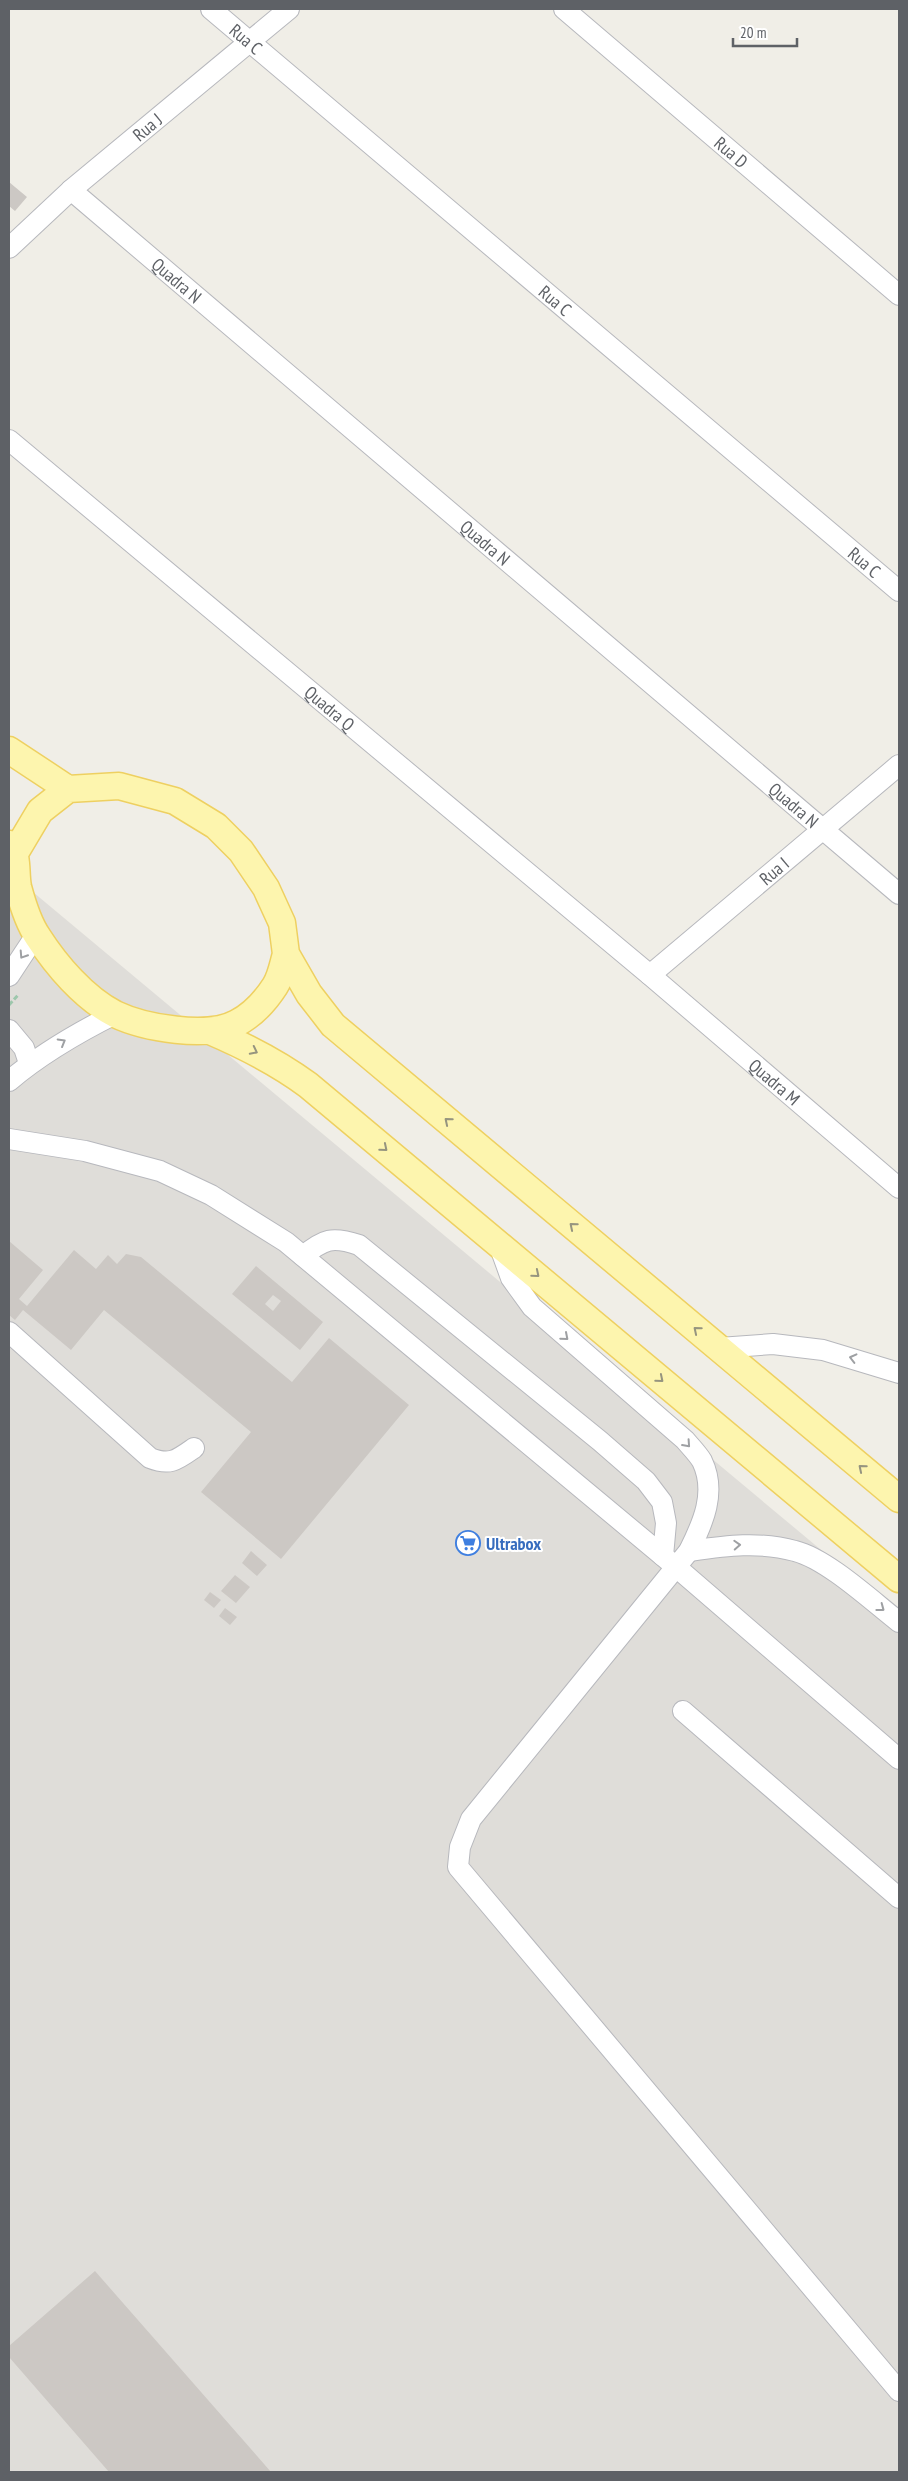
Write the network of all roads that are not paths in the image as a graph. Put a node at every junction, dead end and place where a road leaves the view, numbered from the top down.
1 (211, 9) edge
2 (290, 9) edge
3 (564, 9) edge
4 (250, 42) junction
5 (71, 190) junction
6 (9, 248) edge
7 (899, 294) edge
8 (9, 440) edge
9 (899, 591) edge
10 (9, 750) edge
11 (899, 765) edge
12 (68, 789) junction
13 (821, 829) junction
14 (12, 848) edge
15 (899, 894) edge
16 (36, 935) junction
17 (286, 954) junction
18 (650, 975) junction
19 (9, 976) edge
20 (115, 1014) junction
21 (9, 1030) edge
22 (210, 1031) junction
23 (29, 1063) junction
24 (9, 1081) edge
25 (9, 1139) edge
26 (899, 1188) edge
27 (498, 1242) junction
28 (303, 1256) junction
29 (9, 1332) edge
30 (719, 1348) junction
31 (899, 1373) edge
32 (194, 1448) dead end
33 (899, 1499) edge
34 (689, 1551) junction
35 (669, 1561) junction
36 (899, 1579) edge
37 (899, 1622) edge
38 (683, 1710) dead end
39 (899, 1759) edge
40 (899, 1898) edge
41 (899, 2391) edge

1 - 4 street, Rua C
2 - 4 street, Rua J
3 - 7 street, Rua D
4 - 5 street, Rua J
4 - 9 street, Rua C
5 - 6 street, Rua J
5 - 13 street, Quadra N
8 - 18 street, Quadra Q
10 - 12 main road
11 - 13 street, Rua I
12 - 14 main road
12 - 17 main road
13 - 15 street, Quadra N
13 - 18 street, Rua I
14 - 16 main road
16 -> 19 street
16 - 20 main road
17 - 22 main road
30 -> 17 main road
18 - 26 street, Quadra M
20 - 22 main road
23 -> 20 street
21 - 23 street
22 -> 27 main road
23 - 24 street
25 - 28 street
27 -> 34 street
27 -> 36 main road
28 - 35 street
28 - 35 street
29 - 32 street
31 -> 30 street
33 -> 30 main road
34 - 35 street
34 -> 37 street
35 - 39 street
35 - 41 street
38 - 40 street

